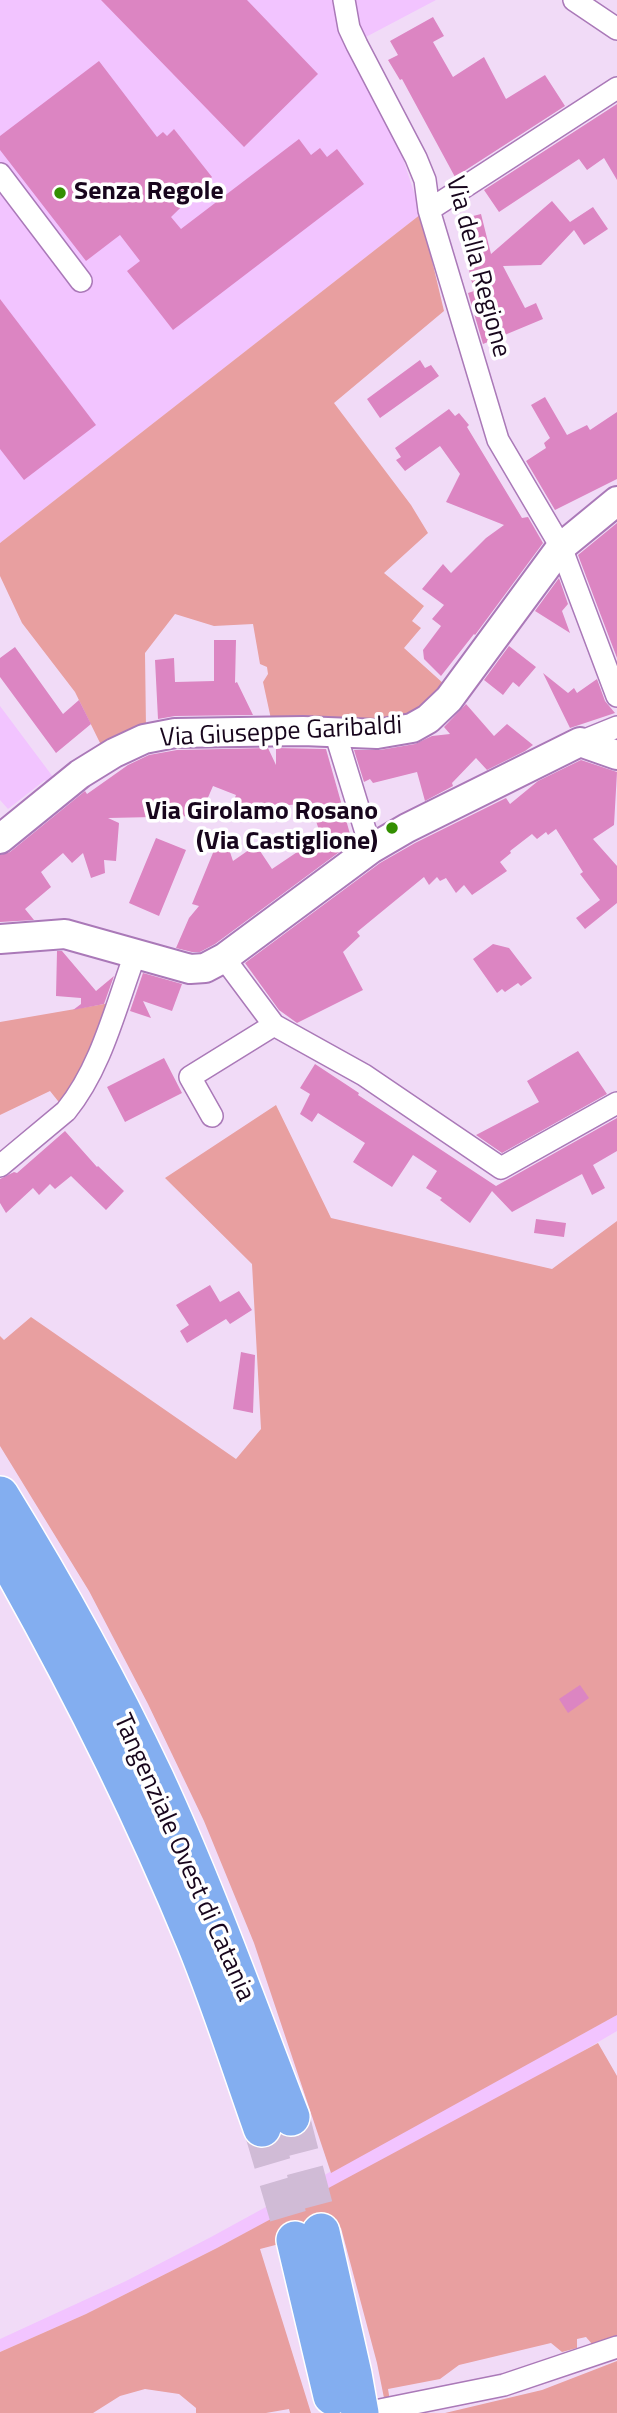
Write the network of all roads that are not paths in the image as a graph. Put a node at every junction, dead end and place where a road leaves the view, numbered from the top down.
1 (344, 0) edge
2 (574, 0) edge
3 (617, 29) edge
4 (617, 88) edge
5 (0, 174) edge
6 (429, 210) junction
7 (81, 281) dead end
8 (617, 501) edge
9 (561, 547) junction
10 (617, 696) edge
11 (335, 732) junction
12 (616, 749) edge
13 (0, 839) edge
14 (371, 849) junction
15 (0, 939) edge
16 (135, 952) junction
17 (224, 958) junction
18 (274, 1025) junction
19 (617, 1103) edge
20 (212, 1116) dead end
21 (0, 1166) edge
22 (0, 1495) edge
23 (0, 1547) edge
24 (617, 2347) edge
25 (372, 2412) edge
26 (335, 2413) edge

1 - 6 street, Via della Regione
2 - 3 street
4 - 6 street
5 - 7 street
6 - 9 street, Via della Regione
8 - 9 main road, Via Giuseppe Garibaldi
9 - 10 street, Via della Regione
9 - 11 main road, Via Giuseppe Garibaldi
11 - 13 main road, Via Giuseppe Garibaldi
11 - 14 street
12 - 14 main road
14 - 17 main road
15 - 16 main road
16 - 17 main road
16 - 21 street
17 - 18 street
18 - 19 street
18 - 20 street
22 - 23 highway, Tangenziale Ovest di Catania
24 - 25 street
25 - 26 highway

